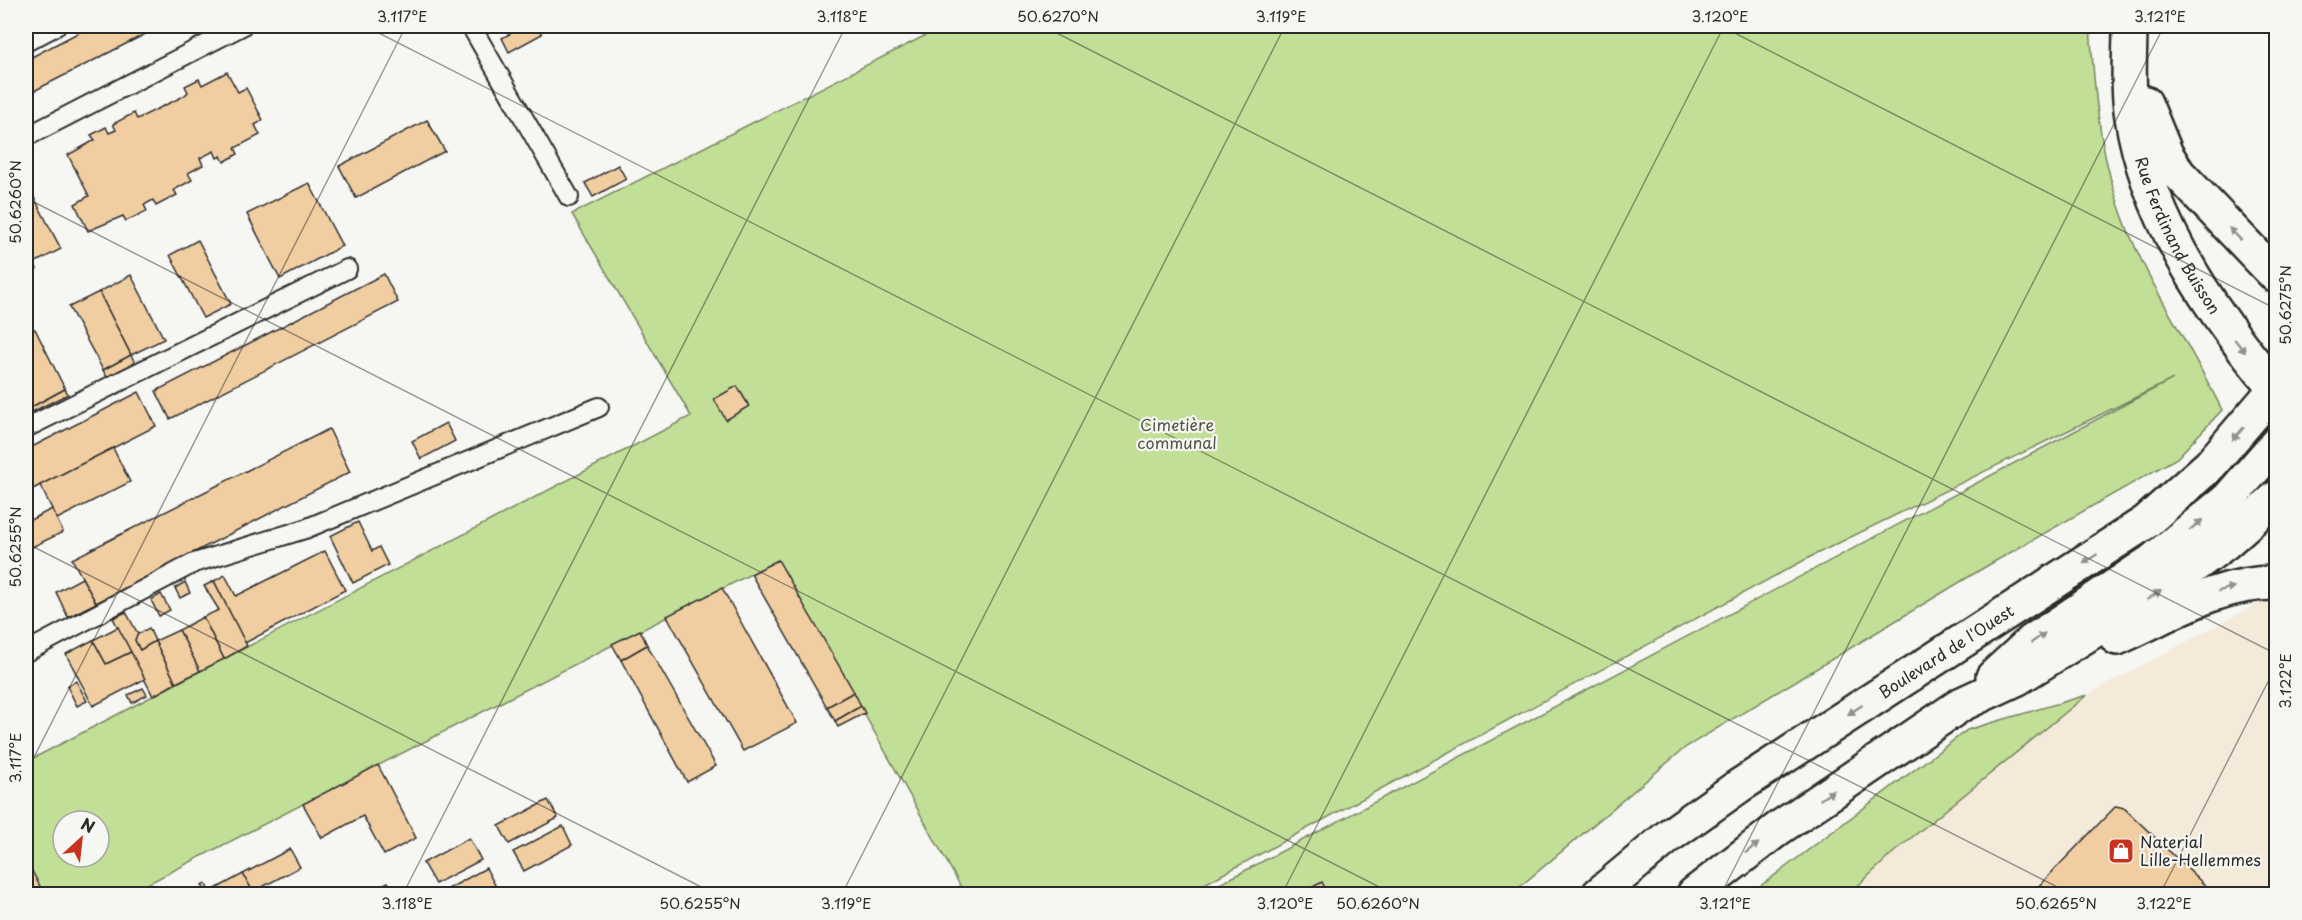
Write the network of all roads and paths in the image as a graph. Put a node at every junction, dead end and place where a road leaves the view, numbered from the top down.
1 (56, 26) edge
2 (242, 26) edge
3 (471, 26) edge
4 (2130, 26) edge
5 (26, 42) edge
6 (2130, 62) junction
7 (26, 137) edge
8 (569, 197) dead end
9 (348, 268) dead end
10 (2277, 276) edge
11 (2276, 389) edge
12 (599, 407) dead end
13 (26, 428) edge
14 (2277, 444) edge
15 (2277, 498) edge
16 (2277, 583) edge
17 (26, 652) edge
18 (2018, 678) junction
19 (1962, 704) junction
20 (1670, 835) junction
21 (1576, 894) edge
22 (1599, 894) edge
23 (1694, 894) edge

1 - 5 lane
2 - 7 lane
3 - 8 lane
4 - 6 main road, Rue Ferdinand Buisson
10 -> 6 main road, Rue Ferdinand Buisson
6 -> 11 main road, Rue Ferdinand Buisson
9 - 13 lane
11 -> 20 main road, Boulevard de l'Ouest
12 - 17 lane
19 -> 14 main road
18 -> 15 main road
18 -> 16 main road
18 - 19 main road
23 -> 19 main road
20 - 21 main road
20 - 22 main road, Boulevard de l'Ouest

